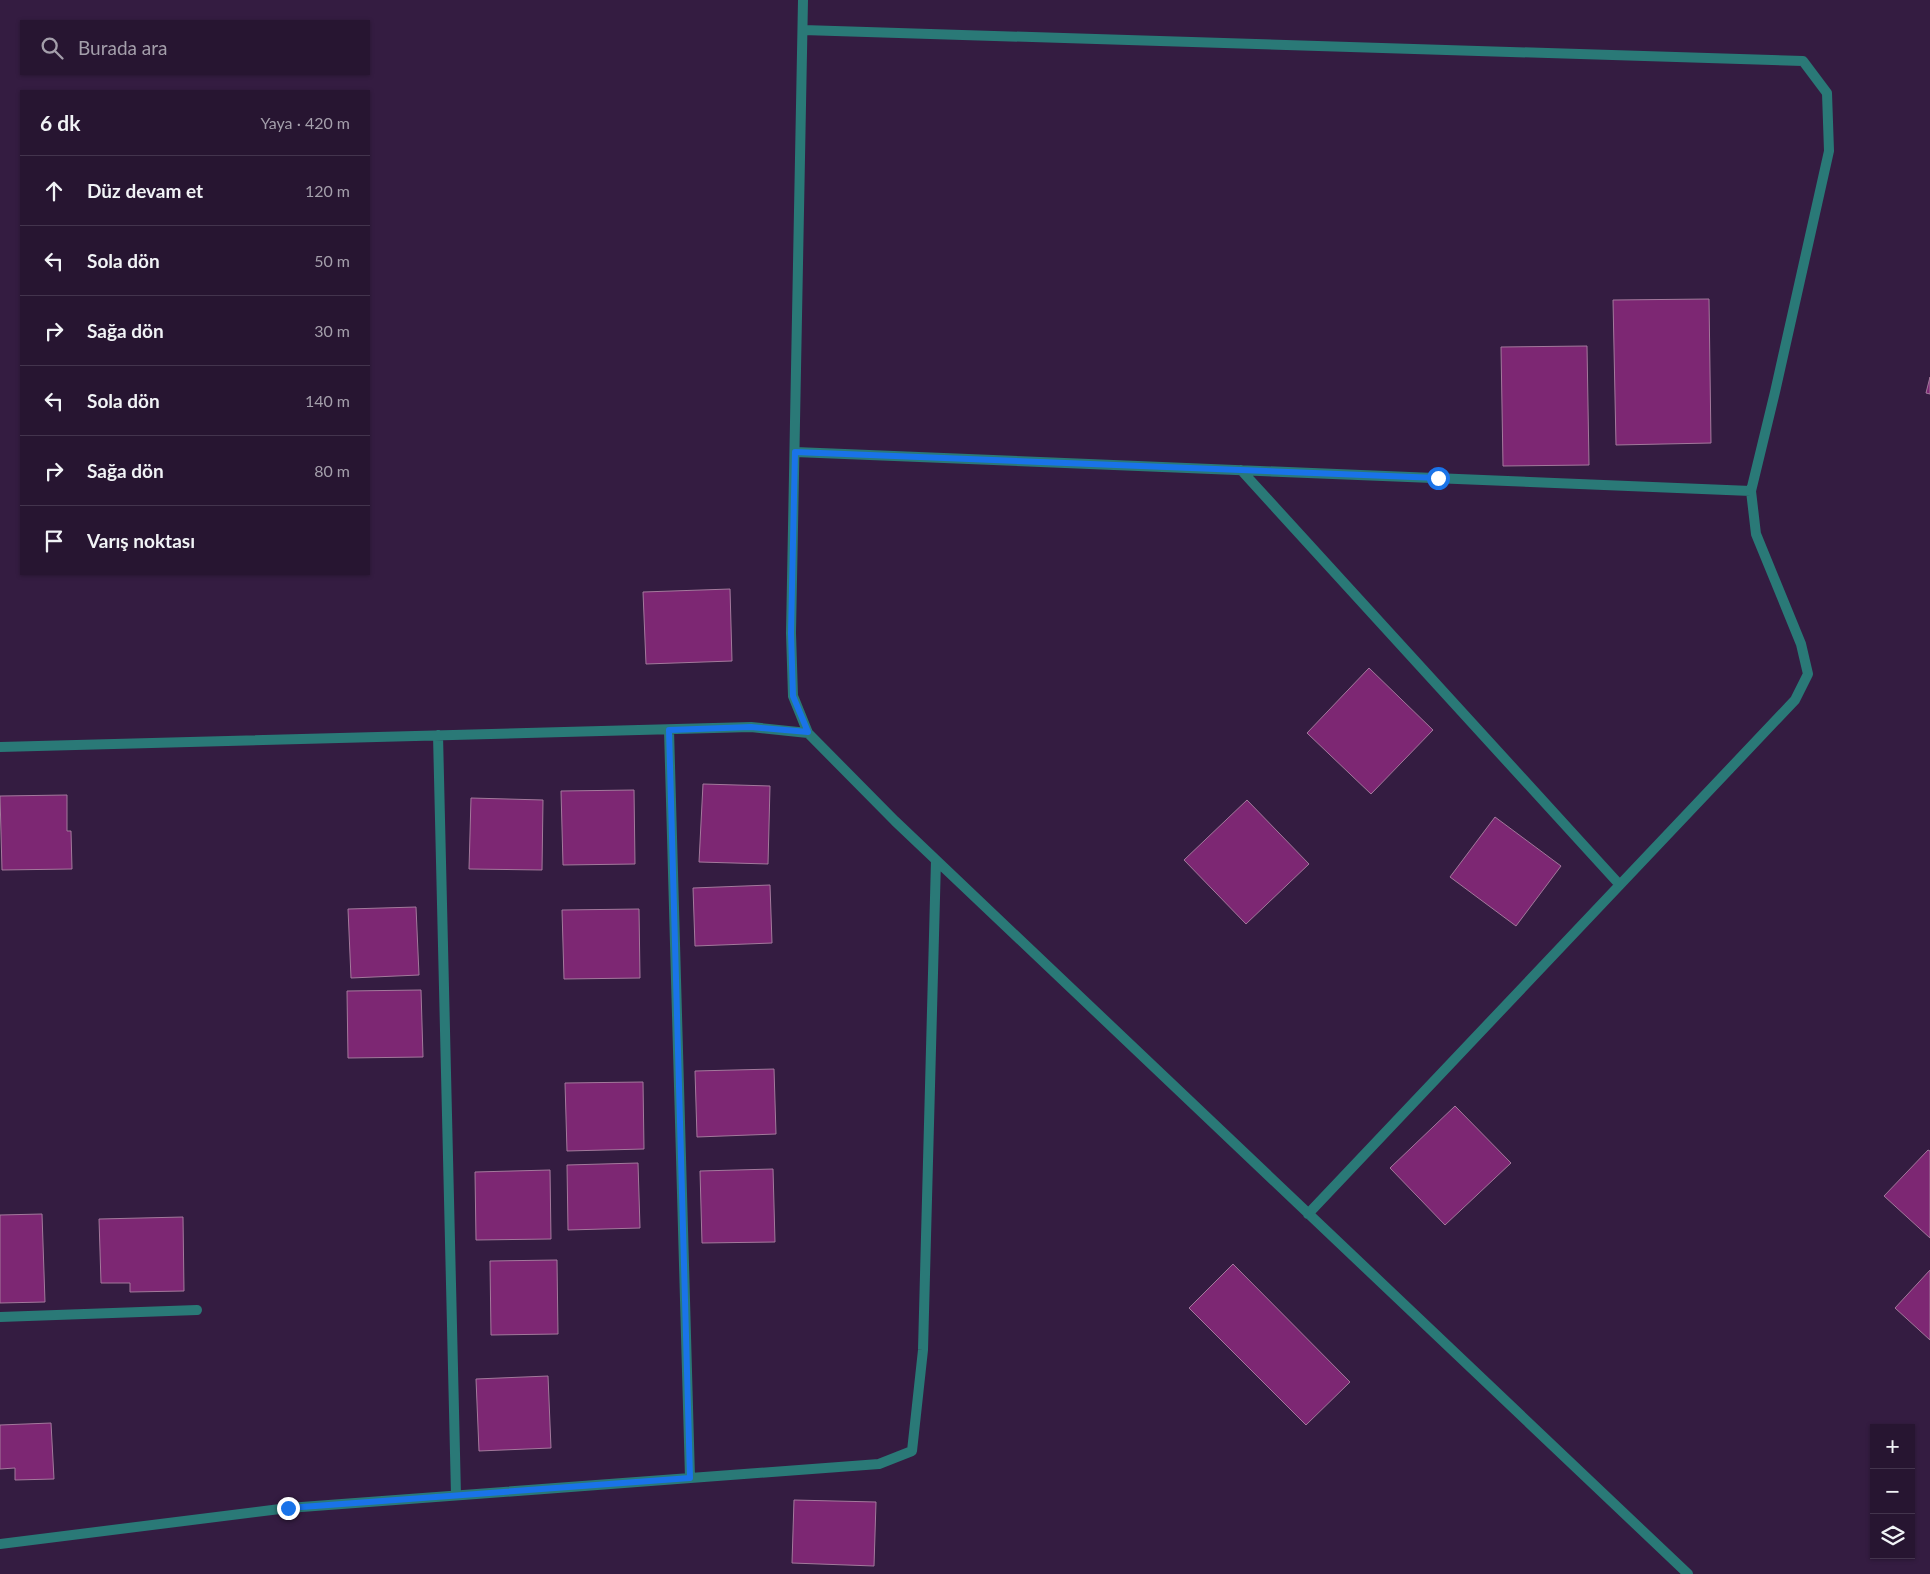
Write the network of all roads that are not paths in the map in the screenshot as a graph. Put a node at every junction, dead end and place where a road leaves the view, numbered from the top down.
1 (804, 0) edge
2 (803, 30) junction
3 (795, 452) junction
4 (1242, 470) junction
5 (1751, 491) junction
6 (669, 730) junction
7 (808, 732) junction
8 (438, 735) junction
9 (0, 746) edge
10 (936, 860) junction
11 (1619, 884) junction
12 (1308, 1214) junction
13 (198, 1310) dead end
14 (0, 1317) edge
15 (690, 1478) junction
16 (456, 1495) junction
17 (0, 1544) edge
18 (1688, 1574) edge

1 - 2 street
2 - 3 street
2 - 5 street
3 - 4 street
3 - 7 street
4 - 5 street
4 - 11 street
5 - 11 street
6 - 7 street
6 - 8 street
6 - 15 street
7 - 10 street
8 - 9 street
8 - 16 street
10 - 12 street
10 - 15 street
11 - 12 street
12 - 18 street
13 - 14 street
15 - 16 street
16 - 17 street

